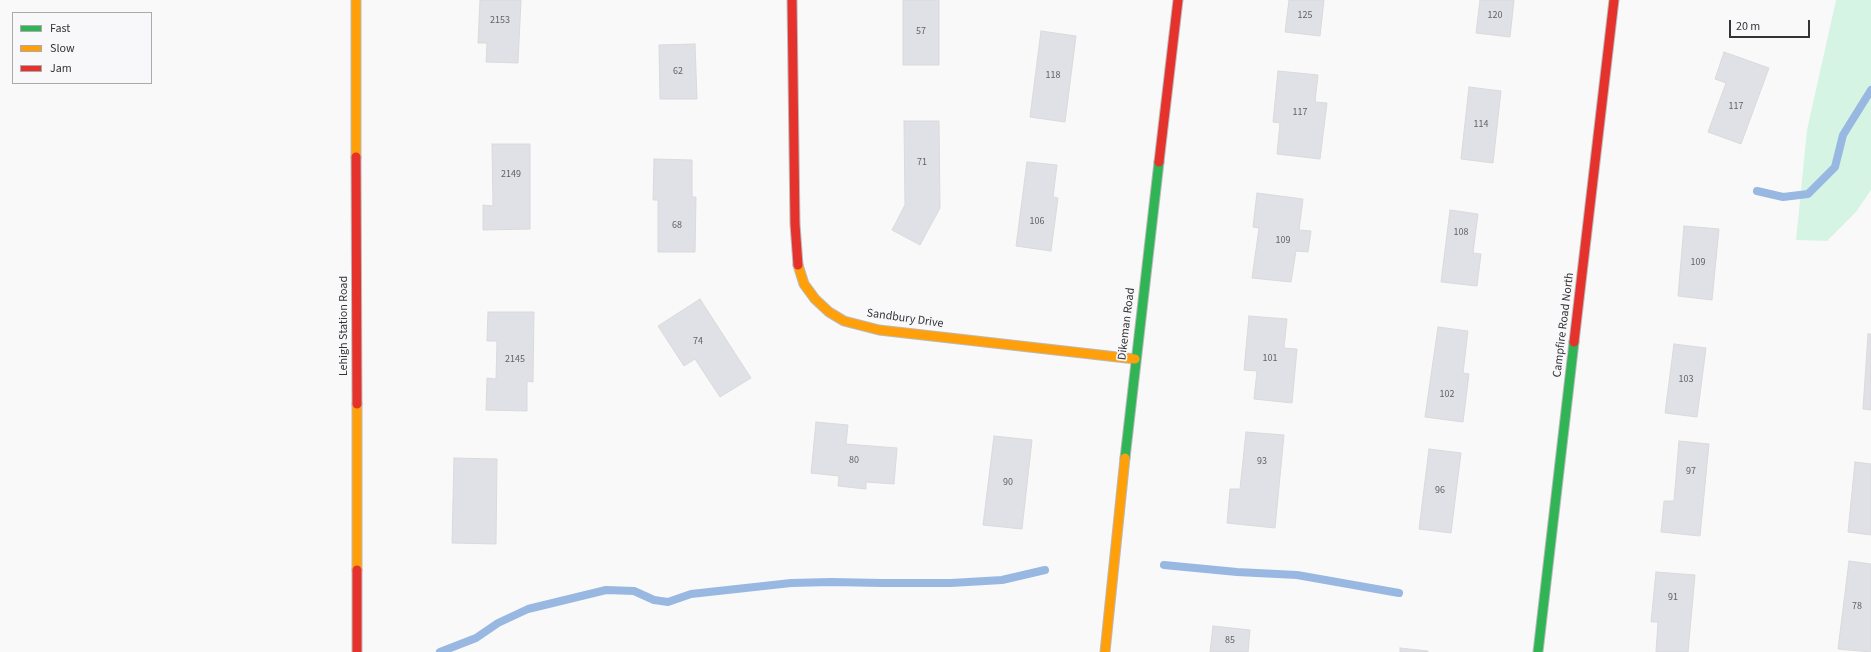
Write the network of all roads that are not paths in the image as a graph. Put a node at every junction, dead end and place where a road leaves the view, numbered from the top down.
1 (356, 0) edge
2 (792, 0) edge
3 (1178, 0) edge
4 (1614, 0) edge
5 (1135, 358) junction
6 (357, 652) edge
7 (1104, 652) edge
8 (1538, 652) edge

1 - 6 street, Lehigh Station Road
2 - 5 street, Sandbury Drive
3 - 5 street, Dikeman Road
4 - 8 street, Campfire Road North
5 - 7 street, Dikeman Road

